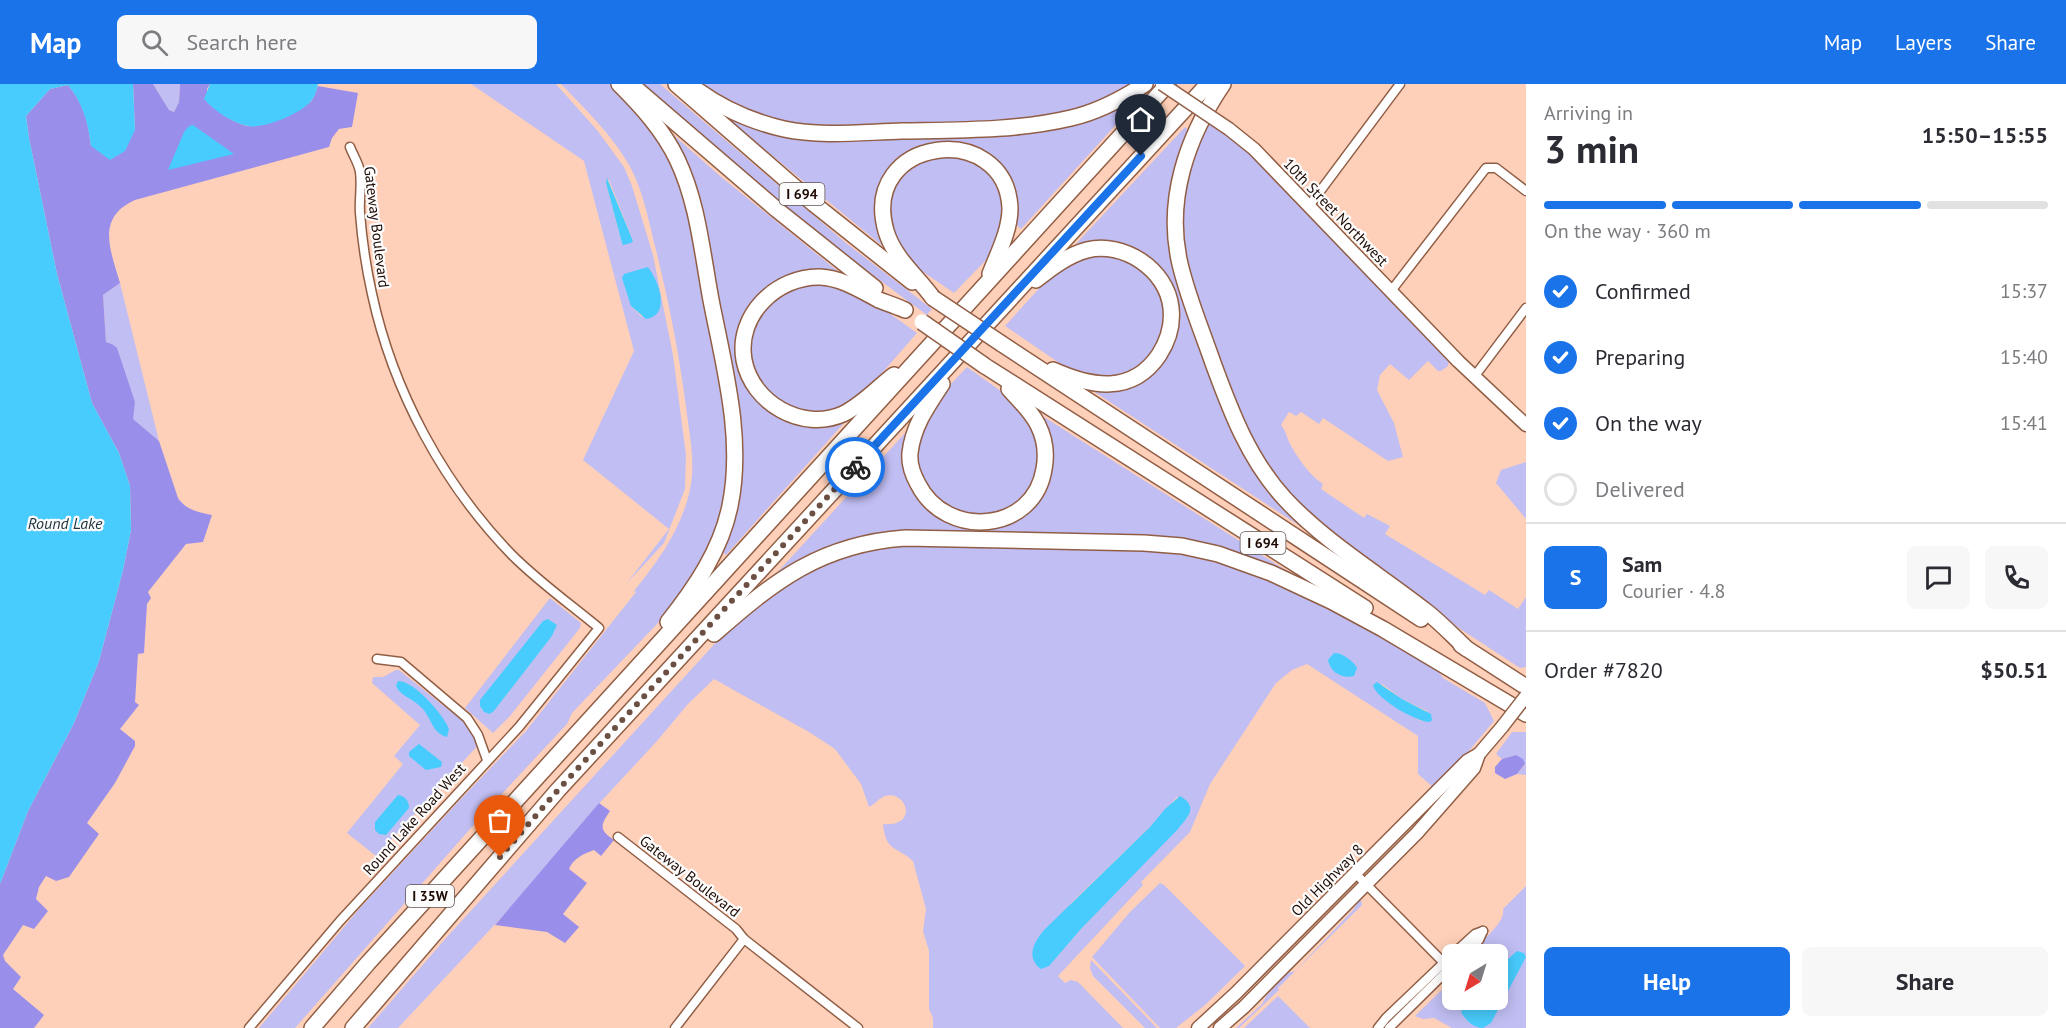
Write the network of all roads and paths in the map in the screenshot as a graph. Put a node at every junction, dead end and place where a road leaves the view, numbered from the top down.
1 (619, 84) edge
2 (631, 84) edge
3 (676, 84) edge
4 (690, 84) edge
5 (1145, 84) edge
6 (1162, 84) edge
7 (1168, 84) edge
8 (1208, 84) edge
9 (1223, 84) edge
10 (1400, 84) edge
11 (350, 147) dead end
12 (1526, 191) edge
13 (1309, 206) junction
14 (986, 284) junction
15 (1391, 291) junction
16 (933, 298) junction
17 (1526, 308) edge
18 (904, 310) junction
19 (991, 320) junction
20 (970, 342) junction
21 (923, 354) junction
22 (1024, 358) junction
23 (991, 371) junction
24 (1474, 376) junction
25 (1526, 425) edge
26 (1526, 436) edge
27 (599, 628) joint
28 (1467, 649) junction
29 (377, 659) dead end
30 (1526, 687) edge
31 (1526, 696) edge
32 (1526, 713) edge
33 (608, 736) junction
34 (1479, 754) junction
35 (487, 760) junction
36 (549, 765) junction
37 (618, 837) dead end
38 (1356, 873) junction
39 (1367, 885) junction
40 (744, 939) junction
41 (1464, 944) edge
42 (1475, 944) edge
43 (1442, 960) edge
44 (1442, 971) edge
45 (1442, 972) edge
46 (249, 1028) edge
47 (312, 1028) edge
48 (353, 1028) edge
49 (675, 1028) edge
50 (858, 1028) edge
51 (1198, 1028) edge
52 (1220, 1028) edge
53 (1378, 1028) edge
54 (1389, 1028) edge

1 - 36 highway
2 - 18 highway, I 694
3 - 16 highway, I 694
4 - 5 highway
6 - 13 street, 10th Street Northwest, bridge
7 - 14 highway, I 35W
8 - 19 highway, I 35W
9 - 28 highway
10 - 13 street
11 - 27 street, Gateway Boulevard
12 - 15 street
13 - 15 street, 10th Street Northwest
14 - 16 highway
14 - 21 highway, I 35W
15 - 24 street, 10th Street Northwest
16 - 22 highway, I 694, bridge
17 - 24 street
18 - 21 highway
18 - 23 highway, I 694, bridge
19 - 20 highway, I 35W
19 - 22 highway
20 - 23 highway
20 - 33 highway, I 35W
21 - 36 highway, I 35W
22 - 28 highway, I 694
23 - 32 highway, I 694
24 - 25 street, 10th Street Northwest
24 - 26 street, 10th Street Northwest
27 - 35 street, Round Lake Road West
28 - 30 highway, I 694
29 - 35 street
31 - 34 street, Old Highway 8, bridge
32 - 33 highway
33 - 48 highway, I 35W
34 - 38 street, Old Highway 8
34 - 39 street, Old Highway 8
35 - 46 street, Round Lake Road West
36 - 47 highway, I 35W
37 - 40 street, Gateway Boulevard
38 - 39 street
38 - 51 street, Old Highway 8
39 - 43 street
39 - 52 street, Old Highway 8
40 - 49 street
40 - 50 street, Gateway Boulevard
41 - 42 street
44 - 53 street
45 - 54 street

